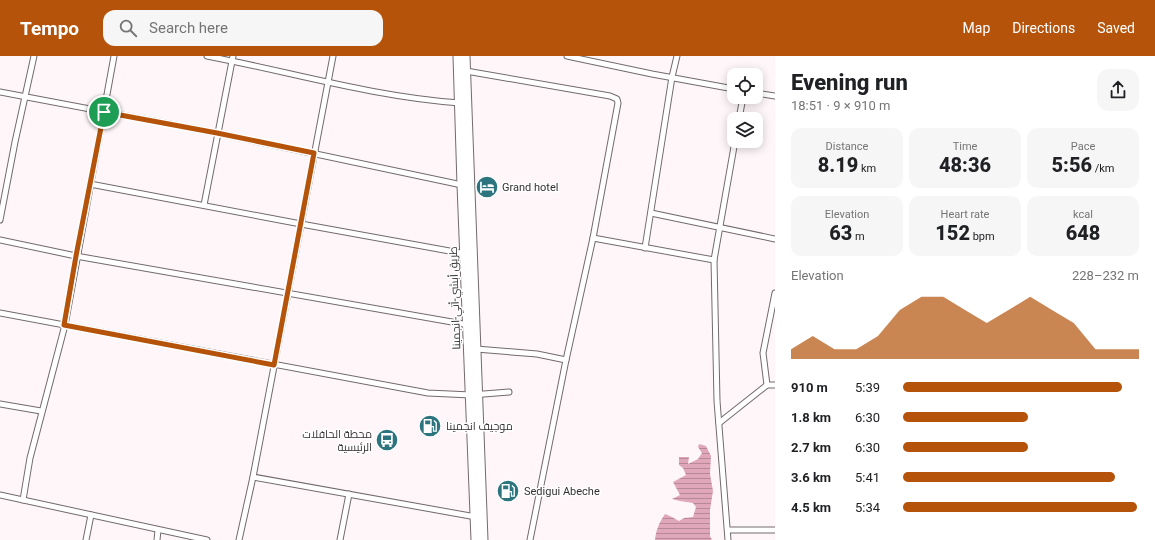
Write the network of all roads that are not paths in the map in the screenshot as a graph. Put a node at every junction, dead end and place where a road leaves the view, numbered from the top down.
1 (34, 56) edge
2 (114, 56) edge
3 (207, 56) edge
4 (333, 56) edge
5 (458, 56) edge
6 (465, 56) edge
7 (567, 56) edge
8 (677, 56) edge
9 (574, 57) edge
10 (233, 58) edge
11 (466, 71) junction
12 (672, 77) junction
13 (327, 82) junction
14 (727, 88) edge
15 (0, 92) edge
16 (763, 94) edge
17 (25, 96) junction
18 (775, 96) edge
19 (460, 104) junction
20 (104, 112) junction
21 (217, 133) junction
22 (734, 148) edge
23 (314, 153) junction
24 (90, 184) junction
25 (462, 185) junction
26 (204, 205) junction
27 (651, 213) junction
28 (0, 220) edge
29 (301, 224) junction
30 (719, 226) junction
31 (593, 238) junction
32 (775, 239) edge
33 (0, 240) edge
34 (645, 248) junction
35 (469, 254) junction
36 (76, 256) junction
37 (714, 260) junction
38 (775, 293) edge
39 (288, 294) junction
40 (773, 310) edge
41 (0, 313) edge
42 (64, 325) junction
43 (468, 325) junction
44 (476, 348) junction
45 (566, 360) junction
46 (274, 365) junction
47 (767, 385) junction
48 (775, 385) edge
49 (509, 392) dead end
50 (474, 395) junction
51 (0, 404) edge
52 (41, 411) junction
53 (720, 423) junction
54 (477, 465) junction
55 (252, 478) junction
56 (349, 494) junction
57 (0, 495) edge
58 (23, 500) junction
59 (91, 516) junction
60 (476, 517) junction
61 (158, 530) junction
62 (728, 530) junction
63 (775, 530) edge
64 (86, 540) edge
65 (157, 540) edge
66 (207, 540) edge
67 (239, 540) edge
68 (340, 540) edge
69 (476, 540) edge
70 (483, 540) edge
71 (530, 540) edge
72 (728, 540) edge

1 - 17 street
2 - 20 street
3 - 10 street
4 - 13 street
5 - 19 highway, طريق أبشي-أتي-انجمينا
6 - 11 highway
7 - 9 street
8 - 12 street
9 - 12 street
10 - 13 street
10 - 21 street
11 - 31 street
11 - 35 highway
12 - 14 street
12 - 27 street
13 - 19 street
13 - 23 street
15 - 17 street
16 - 18 street
17 - 20 street
17 - 28 street
19 - 25 highway, طريق أبشي-أتي-انجمينا
20 - 21 street
20 - 24 street
21 - 23 street
21 - 26 street
22 - 30 street
23 - 25 street
23 - 29 street
24 - 26 street
24 - 36 street
25 - 35 highway, طريق أبشي-أتي-انجمينا
26 - 29 street
27 - 30 street
27 - 34 street
29 - 35 street
29 - 39 street
30 - 32 street
30 - 37 street
31 - 34 street
31 - 45 street
33 - 36 street
34 - 37 street
35 - 43 highway, طريق أبشي-أتي-انجمينا
35 - 44 highway
36 - 39 street
36 - 42 street
37 - 53 street
38 - 40 street
39 - 43 street
39 - 46 street
40 - 47 street
41 - 42 street
42 - 46 street
42 - 52 street
43 - 50 highway, طريق أبشي-أتي-انجمينا
44 - 45 street
44 - 50 highway
45 - 71 street
46 - 50 street
46 - 55 street
47 - 48 street
47 - 53 street
49 - 50 street
50 - 54 highway
51 - 52 street
52 - 58 street
53 - 62 street
54 - 60 highway
54 - 70 highway
55 - 56 street
55 - 67 street
56 - 60 street
56 - 68 street
57 - 58 street
58 - 59 street
59 - 61 street
59 - 64 street
60 - 69 highway
61 - 65 street
61 - 66 street
62 - 63 street
62 - 72 street

